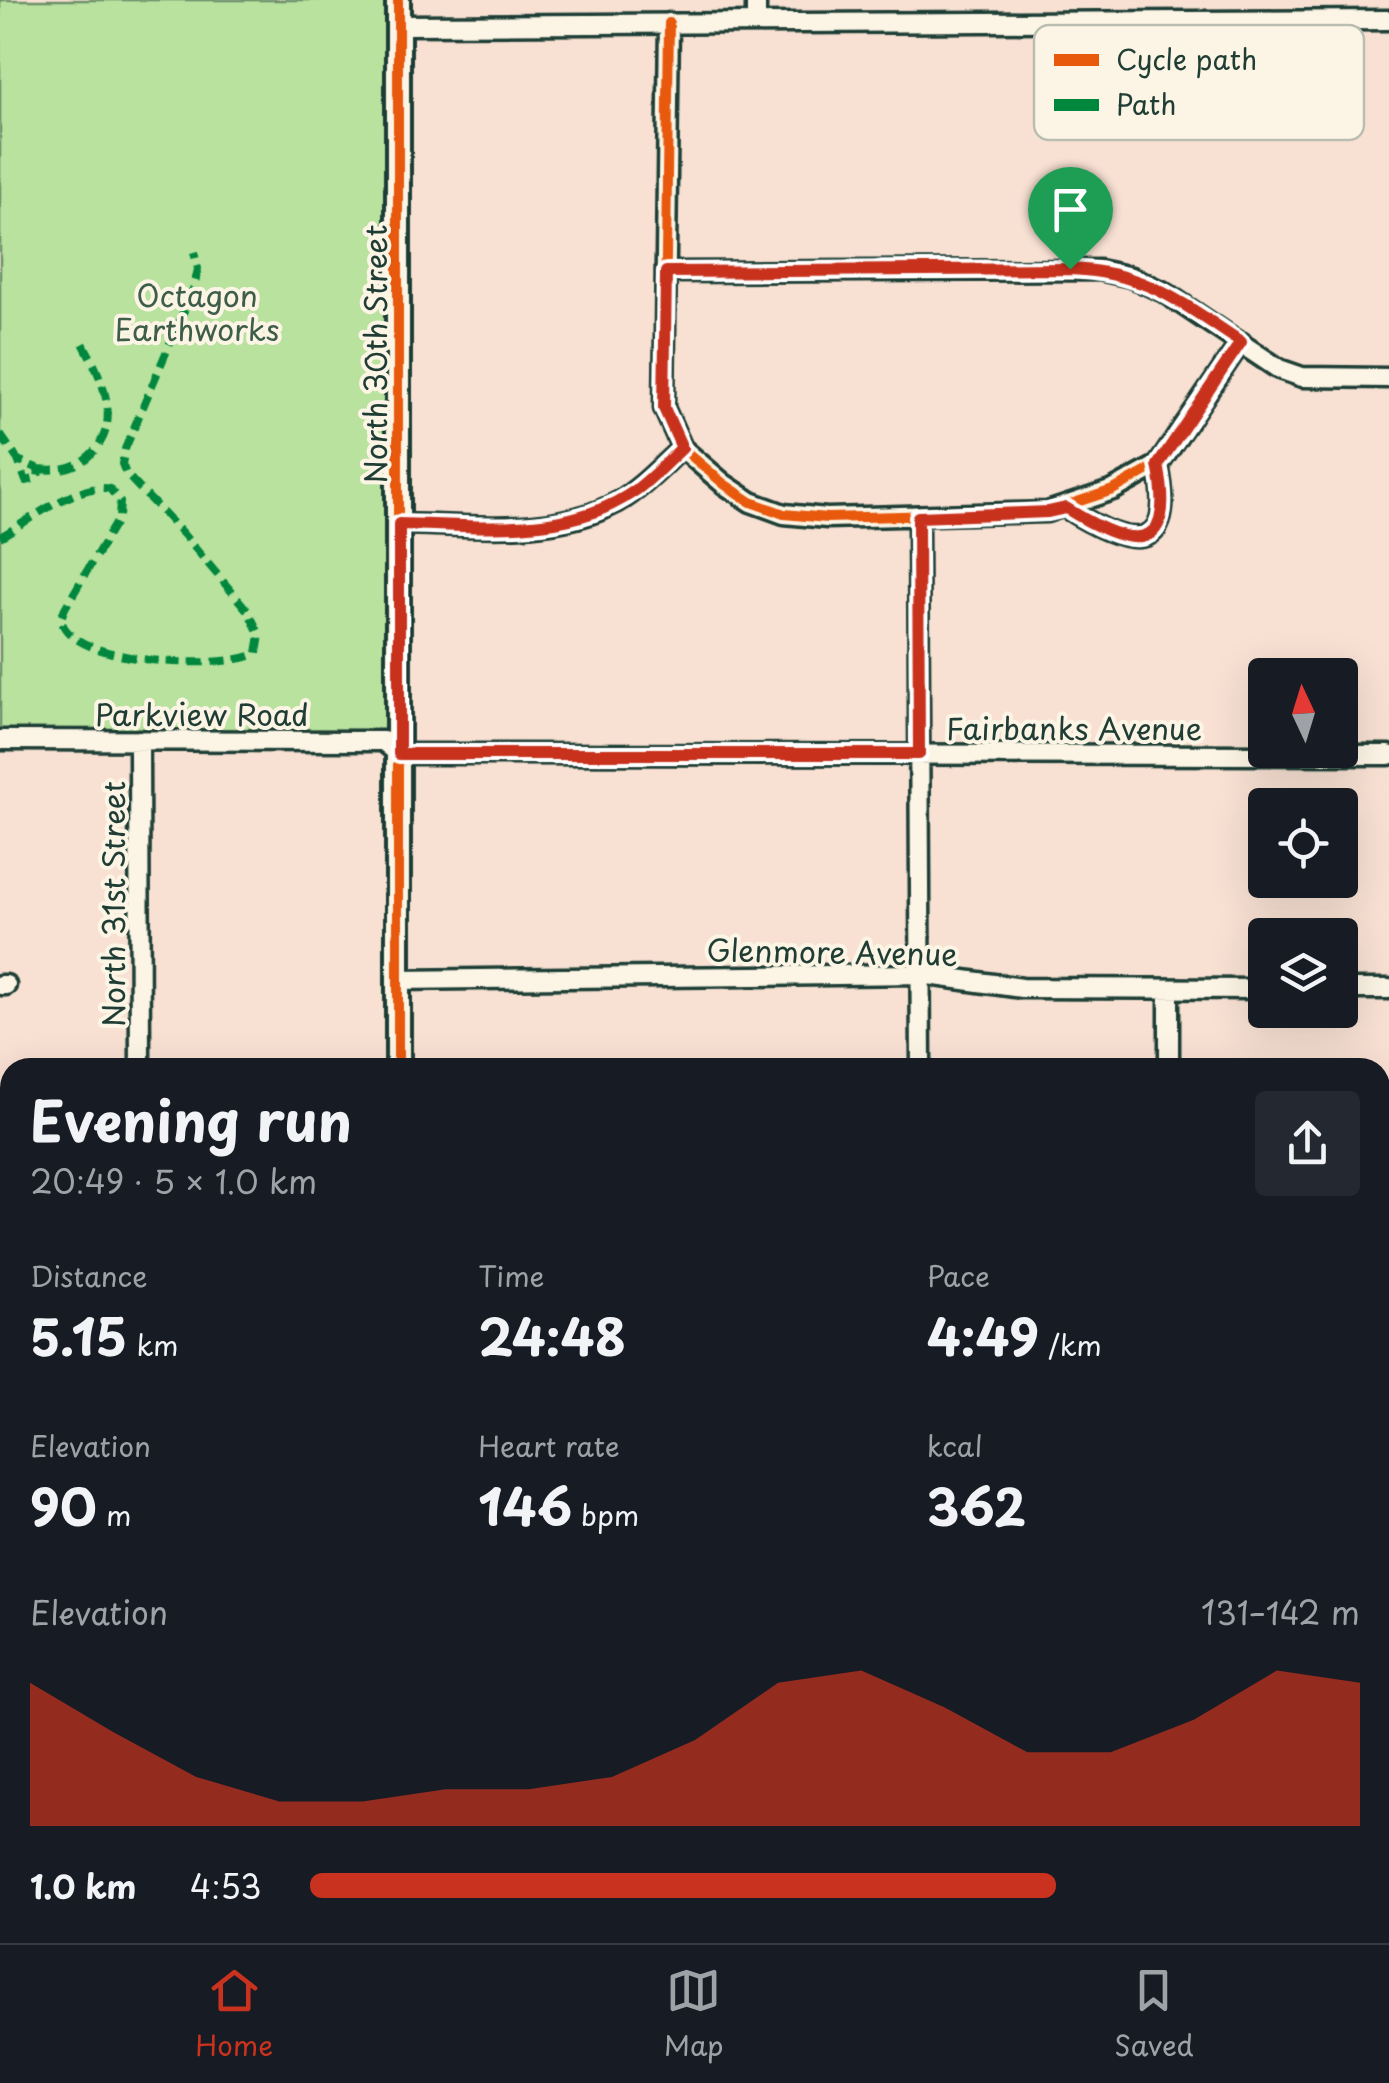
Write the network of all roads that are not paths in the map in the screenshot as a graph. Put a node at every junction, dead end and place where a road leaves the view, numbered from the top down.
1 (398, 0) edge
2 (756, 0) edge
3 (1389, 20) edge
4 (756, 23) junction
5 (669, 24) junction
6 (398, 26) junction
7 (666, 272) junction
8 (1241, 342) junction
9 (1389, 378) edge
10 (682, 448) junction
11 (1158, 465) junction
12 (1066, 508) junction
13 (918, 517) junction
14 (399, 524) junction
15 (0, 740) edge
16 (139, 740) junction
17 (399, 754) junction
18 (919, 754) junction
19 (1389, 755) edge
20 (921, 974) junction
21 (398, 980) junction
22 (1358, 989) edge
23 (1389, 989) edge
24 (1169, 990) junction
25 (1248, 990) edge
26 (140, 1058) edge
27 (398, 1058) edge
28 (921, 1058) edge
29 (1169, 1058) edge

1 - 6 street, North 30th Street
2 - 4 street
3 - 4 street
4 - 5 street
5 - 6 street
5 - 7 street
6 - 14 street, North 30th Street
7 - 8 street
7 - 10 street
8 - 9 street
8 - 11 street
10 - 13 street
10 - 14 street
11 - 12 street
11 - 12 street
12 - 13 street
13 - 18 street
14 - 17 street, North 30th Street
15 - 16 street, Parkview Road
16 - 17 street, Parkview Road
16 - 26 street, North 31st Street
17 - 18 street, Fairbanks Avenue
17 - 21 street, North 30th Street
18 - 19 street, Fairbanks Avenue
18 - 20 street
20 - 21 street, Glenmore Avenue
20 - 24 street, Glenmore Avenue
20 - 28 street
21 - 27 street, North 30th Street
22 - 23 street
24 - 25 street, Glenmore Avenue
24 - 29 street

